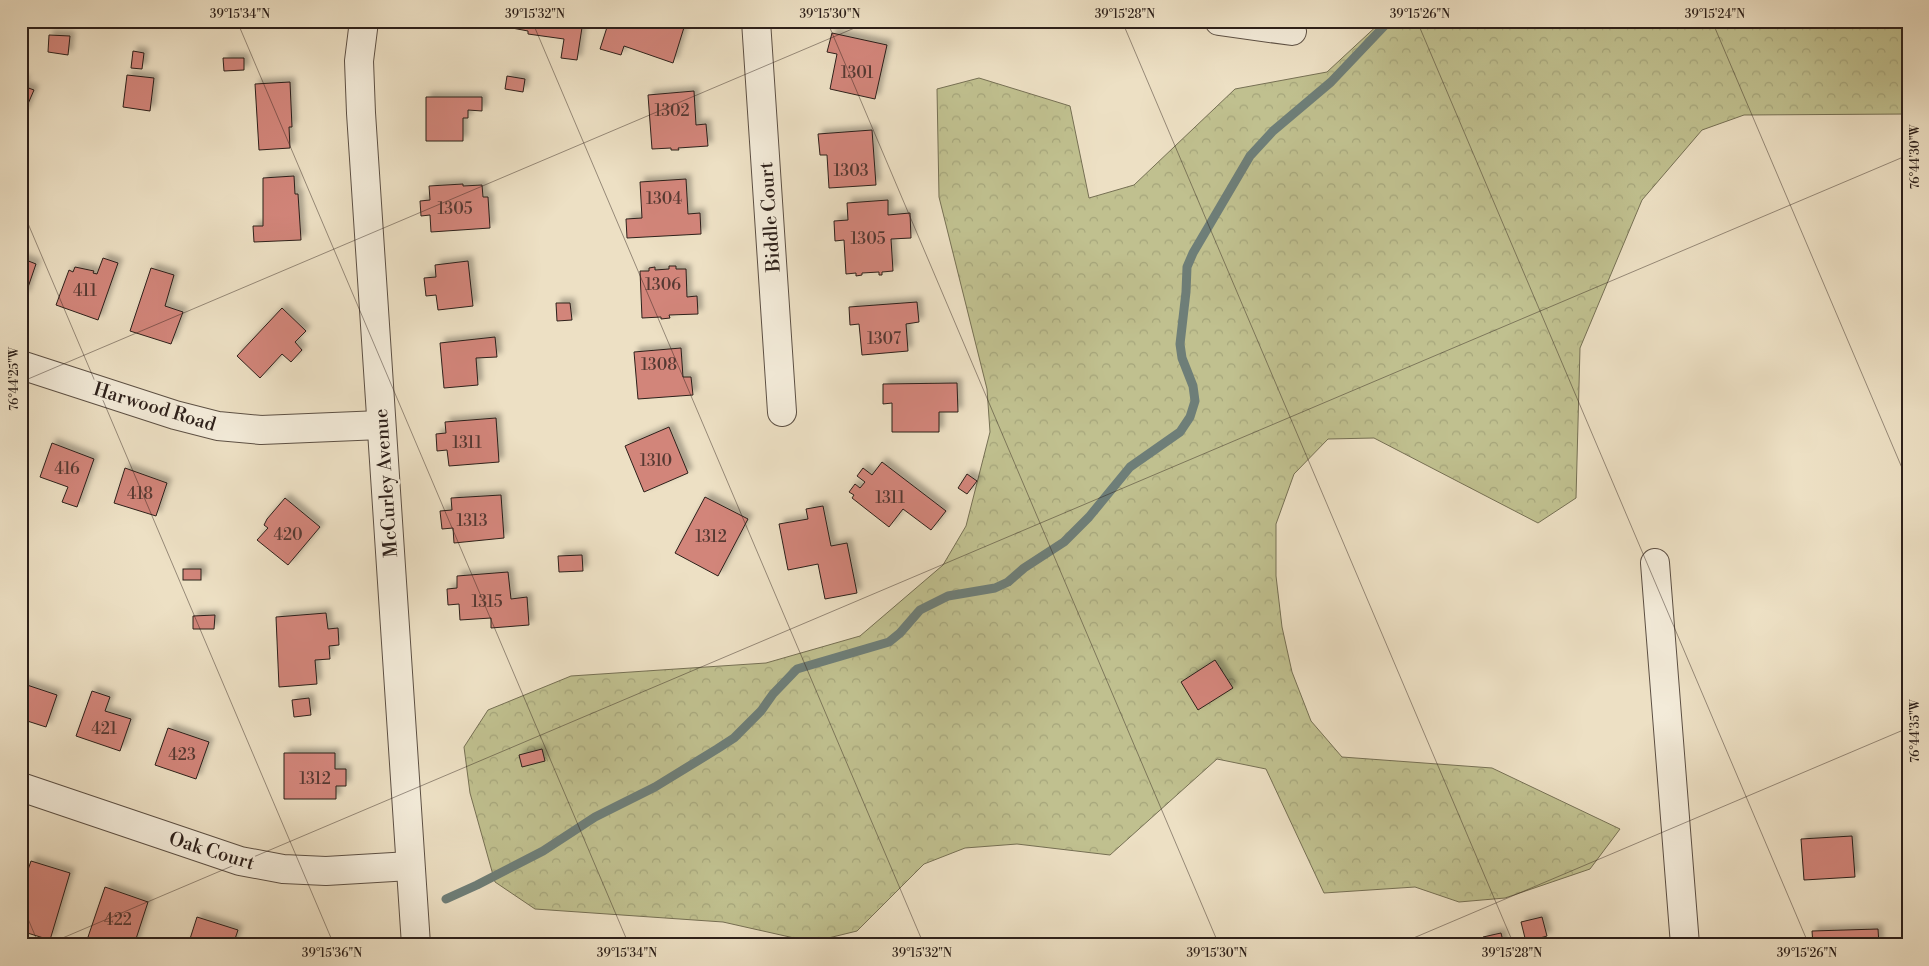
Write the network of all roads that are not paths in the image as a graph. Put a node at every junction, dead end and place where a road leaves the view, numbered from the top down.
1 (364, 21) edge
2 (756, 21) edge
3 (1219, 21) edge
4 (1292, 31) dead end
5 (21, 365) edge
6 (782, 412) dead end
7 (381, 425) junction
8 (1656, 563) dead end
9 (21, 787) edge
10 (410, 866) junction
11 (416, 945) edge
12 (1685, 945) edge

1 - 7 street, McCurley Avenue
2 - 6 street, Biddle Court
3 - 4 street
5 - 7 street, Harwood Road
7 - 10 street, McCurley Avenue
8 - 12 street
9 - 10 street, Oak Court
10 - 11 street, McCurley Avenue

